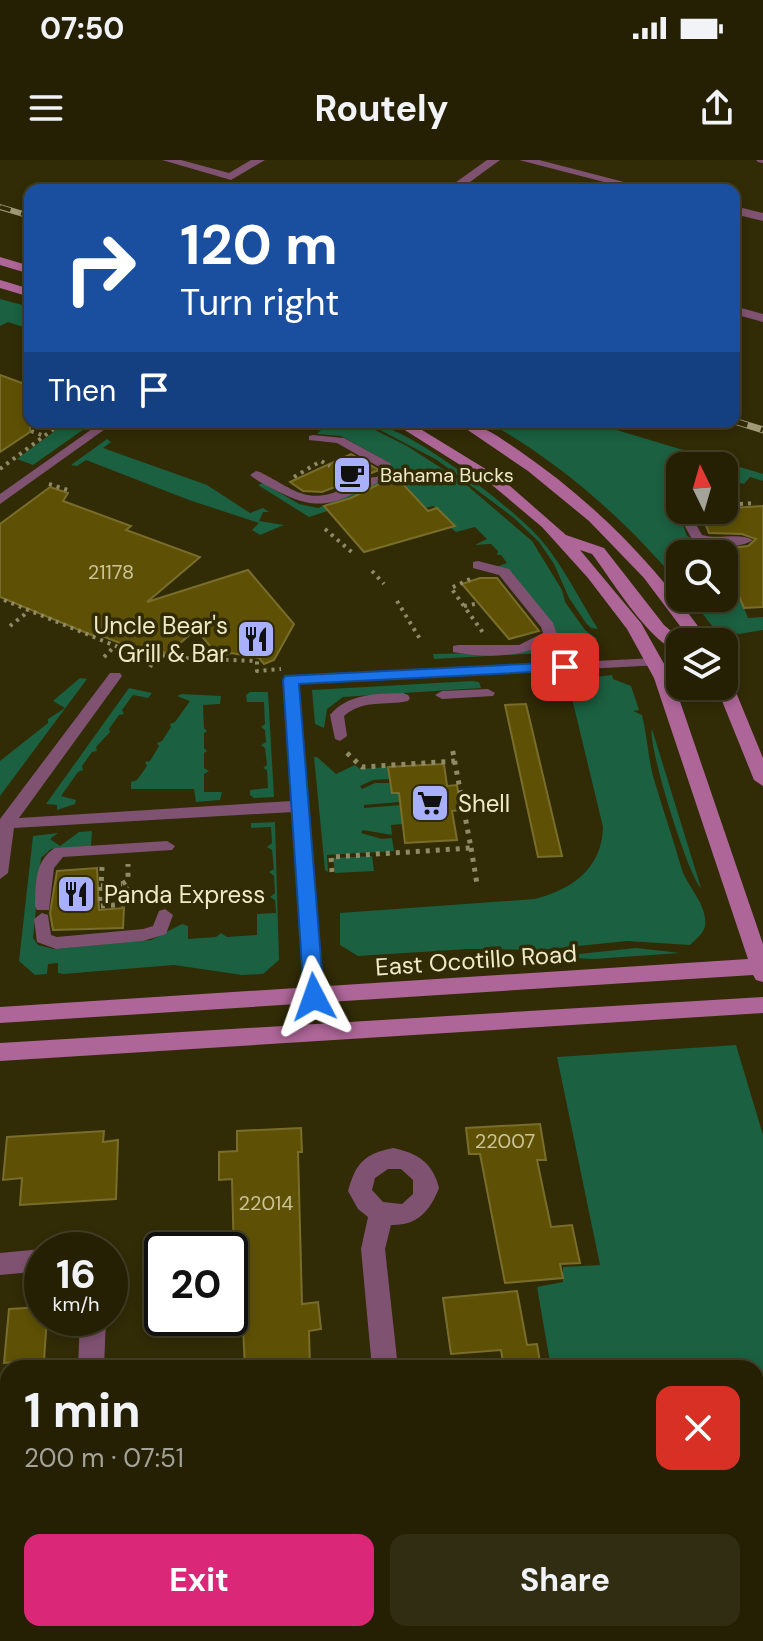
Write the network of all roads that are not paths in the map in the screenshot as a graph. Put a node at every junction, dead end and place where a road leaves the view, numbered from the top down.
1 (168, 160) edge
2 (259, 160) edge
3 (494, 160) edge
4 (525, 160) edge
5 (460, 184) edge
6 (624, 184) edge
7 (740, 211) edge
8 (763, 217) edge
9 (0, 261) edge
10 (24, 268) edge
11 (0, 284) edge
12 (24, 291) edge
13 (740, 312) edge
14 (763, 318) edge
15 (101, 428) edge
16 (409, 428) edge
17 (472, 428) edge
18 (313, 438) dead end
19 (256, 475) dead end
20 (0, 500) edge
21 (690, 524) edge
22 (559, 538) junction
23 (747, 540) dead end
24 (478, 565) dead end
25 (691, 628) edge
26 (666, 636) edge
27 (458, 649) dead end
28 (656, 662) junction
29 (115, 676) dead end
30 (488, 693) dead end
31 (442, 695) dead end
32 (403, 698) dead end
33 (730, 700) edge
34 (340, 736) dead end
35 (763, 780) edge
36 (300, 806) junction
37 (3, 823) edge
38 (167, 846) dead end
39 (0, 873) edge
40 (165, 915) dead end
41 (762, 969) edge
42 (314, 997) junction
43 (763, 1005) edge
44 (0, 1015) edge
45 (0, 1052) edge
46 (381, 1214) dead end
47 (24, 1262) edge
48 (0, 1264) edge
49 (92, 1336) edge
50 (91, 1360) edge
51 (384, 1360) edge

1 - 2 street
3 - 5 street
4 - 6 street
7 - 8 street
9 - 10 main road
11 - 12 main road
13 - 14 street
15 - 20 lane
16 - 22 main road
17 - 25 main road
18 - 19 lane
21 - 23 lane
22 - 26 main road
22 - 28 main road
24 - 27 lane
28 - 36 lane
28 - 41 main road
29 - 37 lane
30 - 31 lane
32 - 34 lane
33 - 35 main road
36 - 37 lane
36 - 42 lane
37 - 39 lane
38 - 40 lane
41 - 42 main road, East Ocotillo Road
42 - 44 main road, East Ocotillo Road
43 - 45 main road
46 - 51 street
47 - 48 street
49 - 50 street

